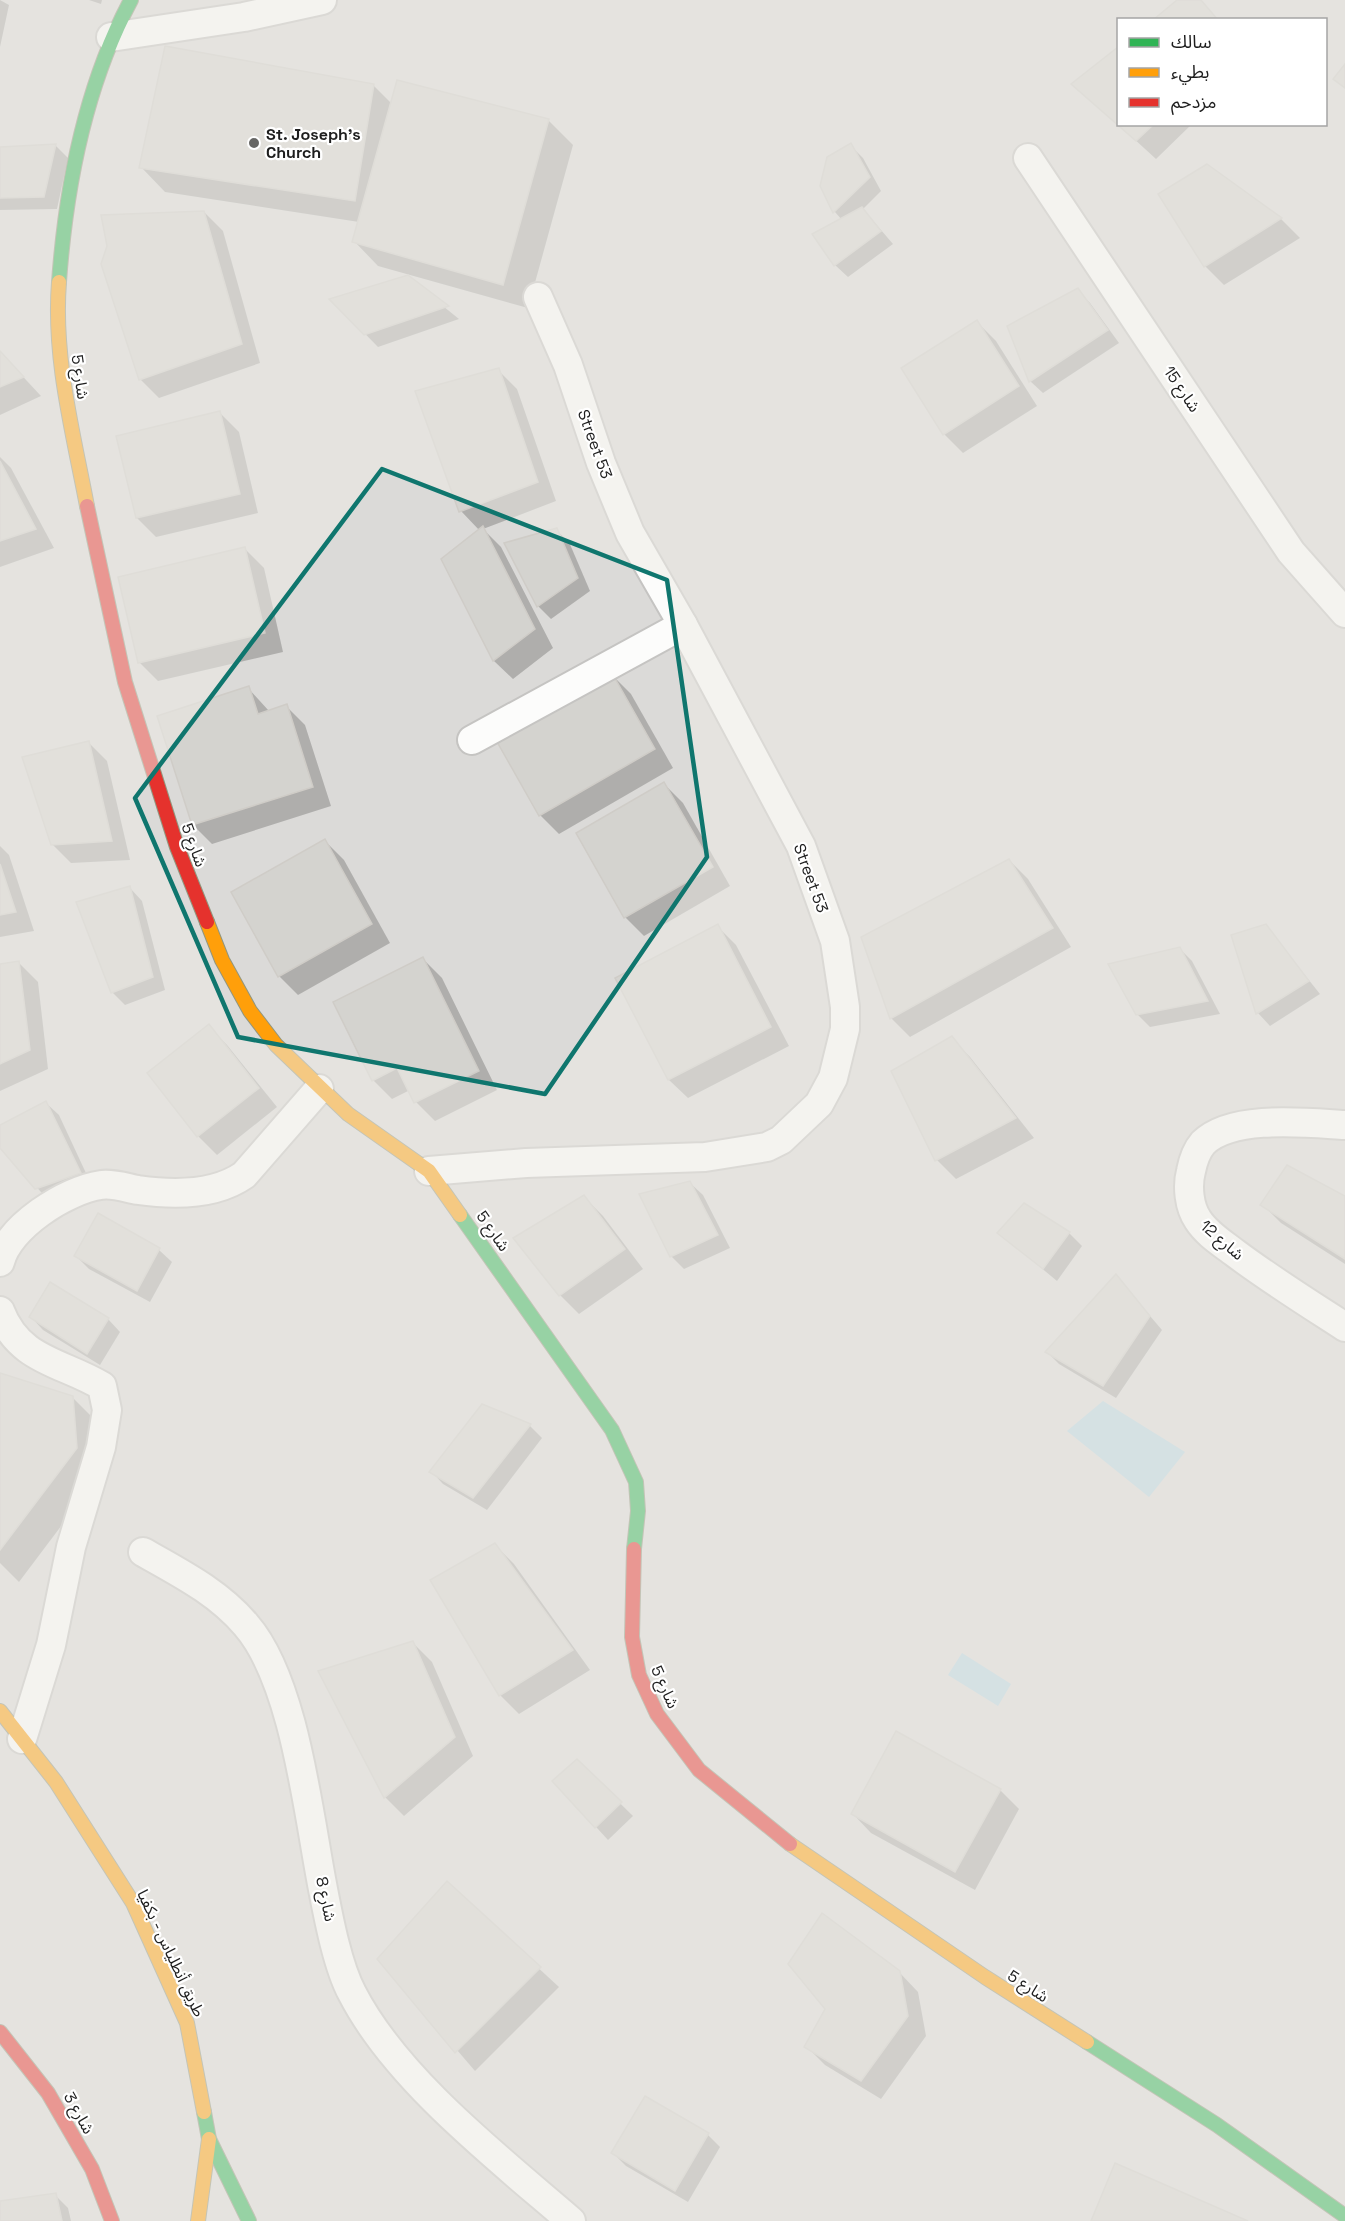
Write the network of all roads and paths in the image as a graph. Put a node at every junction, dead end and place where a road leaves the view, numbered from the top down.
1 (131, 0) edge
2 (322, 0) edge
3 (111, 37) junction
4 (1028, 158) dead end
5 (538, 297) dead end
6 (1345, 614) edge
7 (683, 625) junction
8 (472, 740) dead end
9 (319, 1089) junction
10 (1345, 1125) edge
11 (429, 1171) junction
12 (0, 1262) edge
13 (0, 1311) edge
14 (1345, 1327) edge
15 (143, 1552) dead end
16 (0, 1711) edge
17 (22, 1739) junction
18 (0, 2032) edge
19 (209, 2139) junction
20 (1345, 2216) edge
21 (112, 2221) edge
22 (198, 2221) edge
23 (249, 2221) edge
24 (571, 2221) edge

1 - 3 main road, شارع 5
2 - 3 street
3 - 9 main road, شارع 5
4 - 6 street, شارع 15
5 - 7 street, Street 53
7 - 8 street
7 - 11 street, Street 53
9 - 11 main road, شارع 5
9 - 12 street
10 - 14 street, شارع 12
11 - 20 main road, شارع 5
13 - 17 street
15 - 24 street, شارع 8
16 - 17 main road, طريق أنطلياس - بكفيا
17 - 19 main road, طريق أنطلياس - بكفيا
18 - 21 main road, شارع 3
19 - 22 main road
19 - 23 main road

